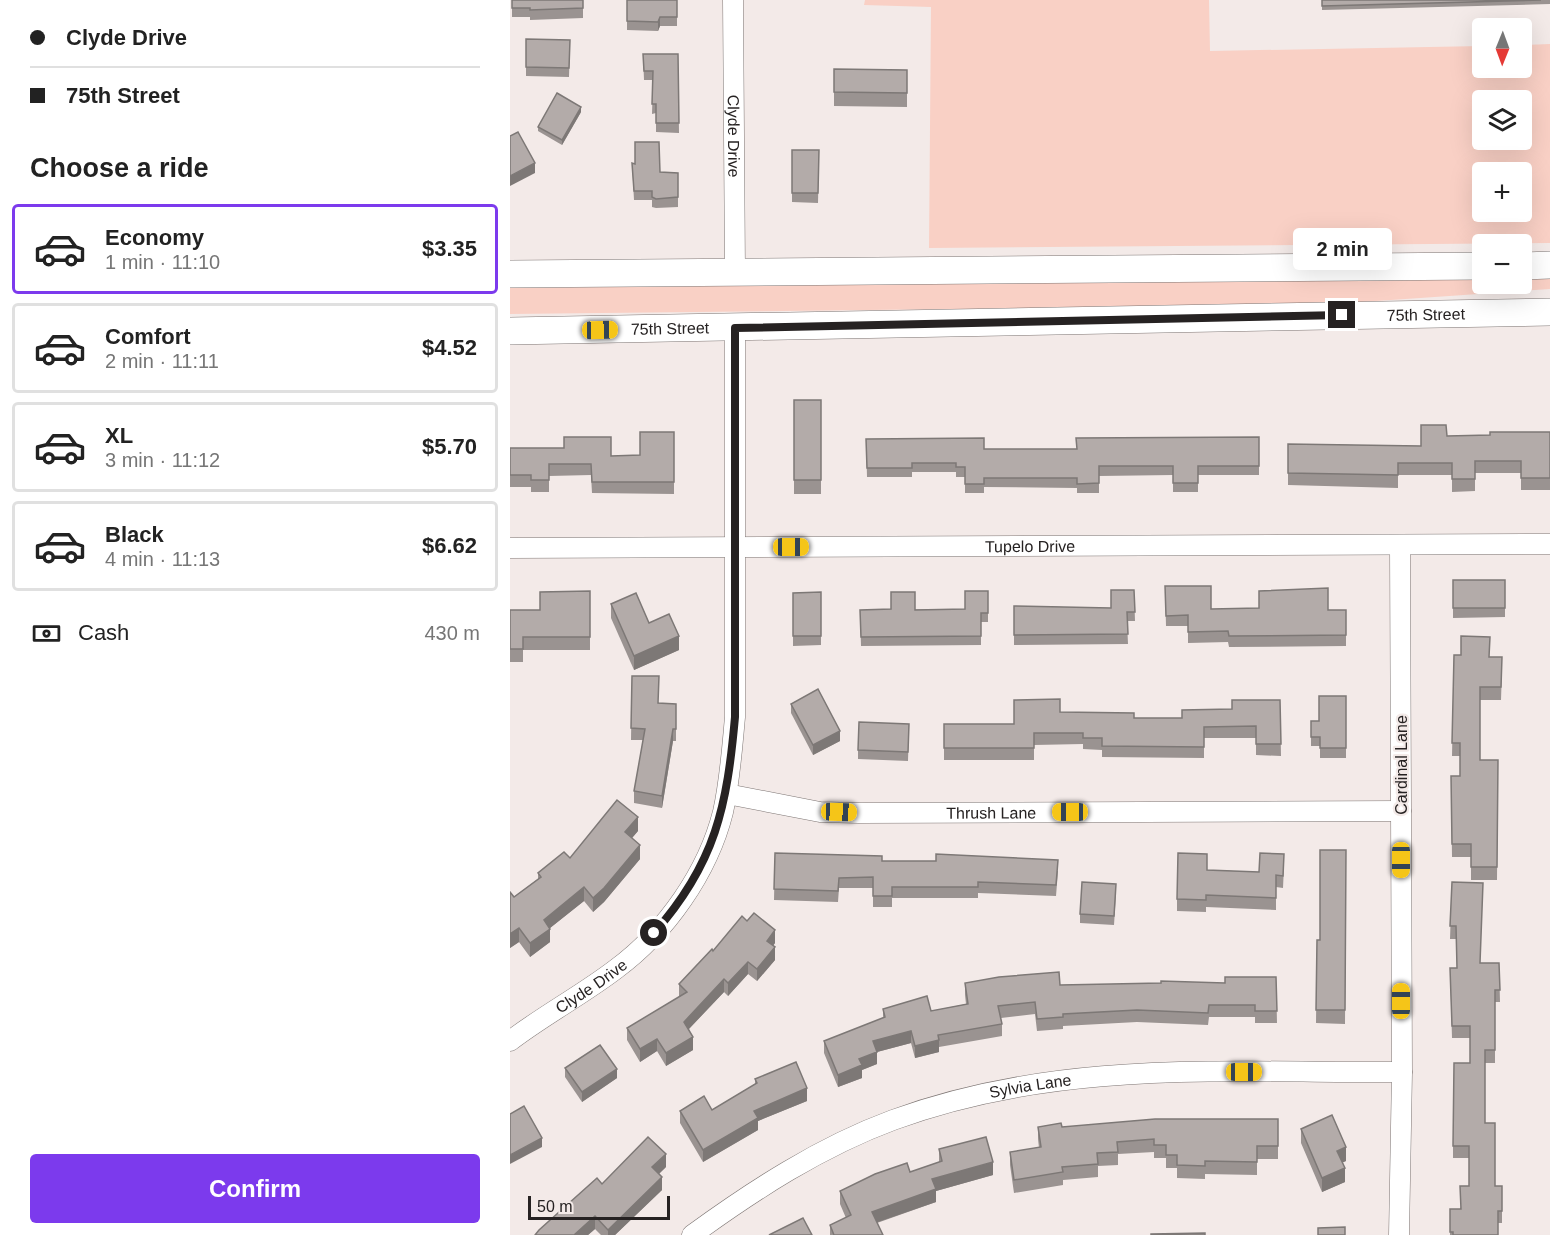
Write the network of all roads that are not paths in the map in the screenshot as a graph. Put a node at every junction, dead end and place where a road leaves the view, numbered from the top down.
1 (734, 0) edge
2 (1550, 265) edge
3 (1472, 266) edge
4 (1532, 266) edge
5 (735, 272) junction
6 (510, 274) edge
7 (1550, 312) edge
8 (735, 328) junction
9 (510, 331) edge
10 (1550, 544) edge
11 (1400, 546) junction
12 (735, 547) junction
13 (510, 548) edge
14 (727, 794) junction
15 (1401, 812) junction
16 (510, 1041) edge
17 (1402, 1072) junction
18 (692, 1235) edge
19 (1399, 1235) edge

1 - 5 street, Clyde Drive
2 - 4 main road
3 - 5 main road
5 - 6 main road
7 - 8 main road, 75th Street
8 - 9 main road, 75th Street
8 - 12 street, Clyde Drive
10 - 11 street, Tupelo Drive
11 - 12 street, Tupelo Drive
11 - 15 street, Cardinal Lane
12 - 13 street, Tupelo Drive
12 - 14 street, Clyde Drive
14 - 15 street, Thrush Lane
14 - 16 street, Clyde Drive
15 - 17 street, Cardinal Lane
17 - 18 street, Sylvia Lane
17 - 19 street, Cardinal Lane

